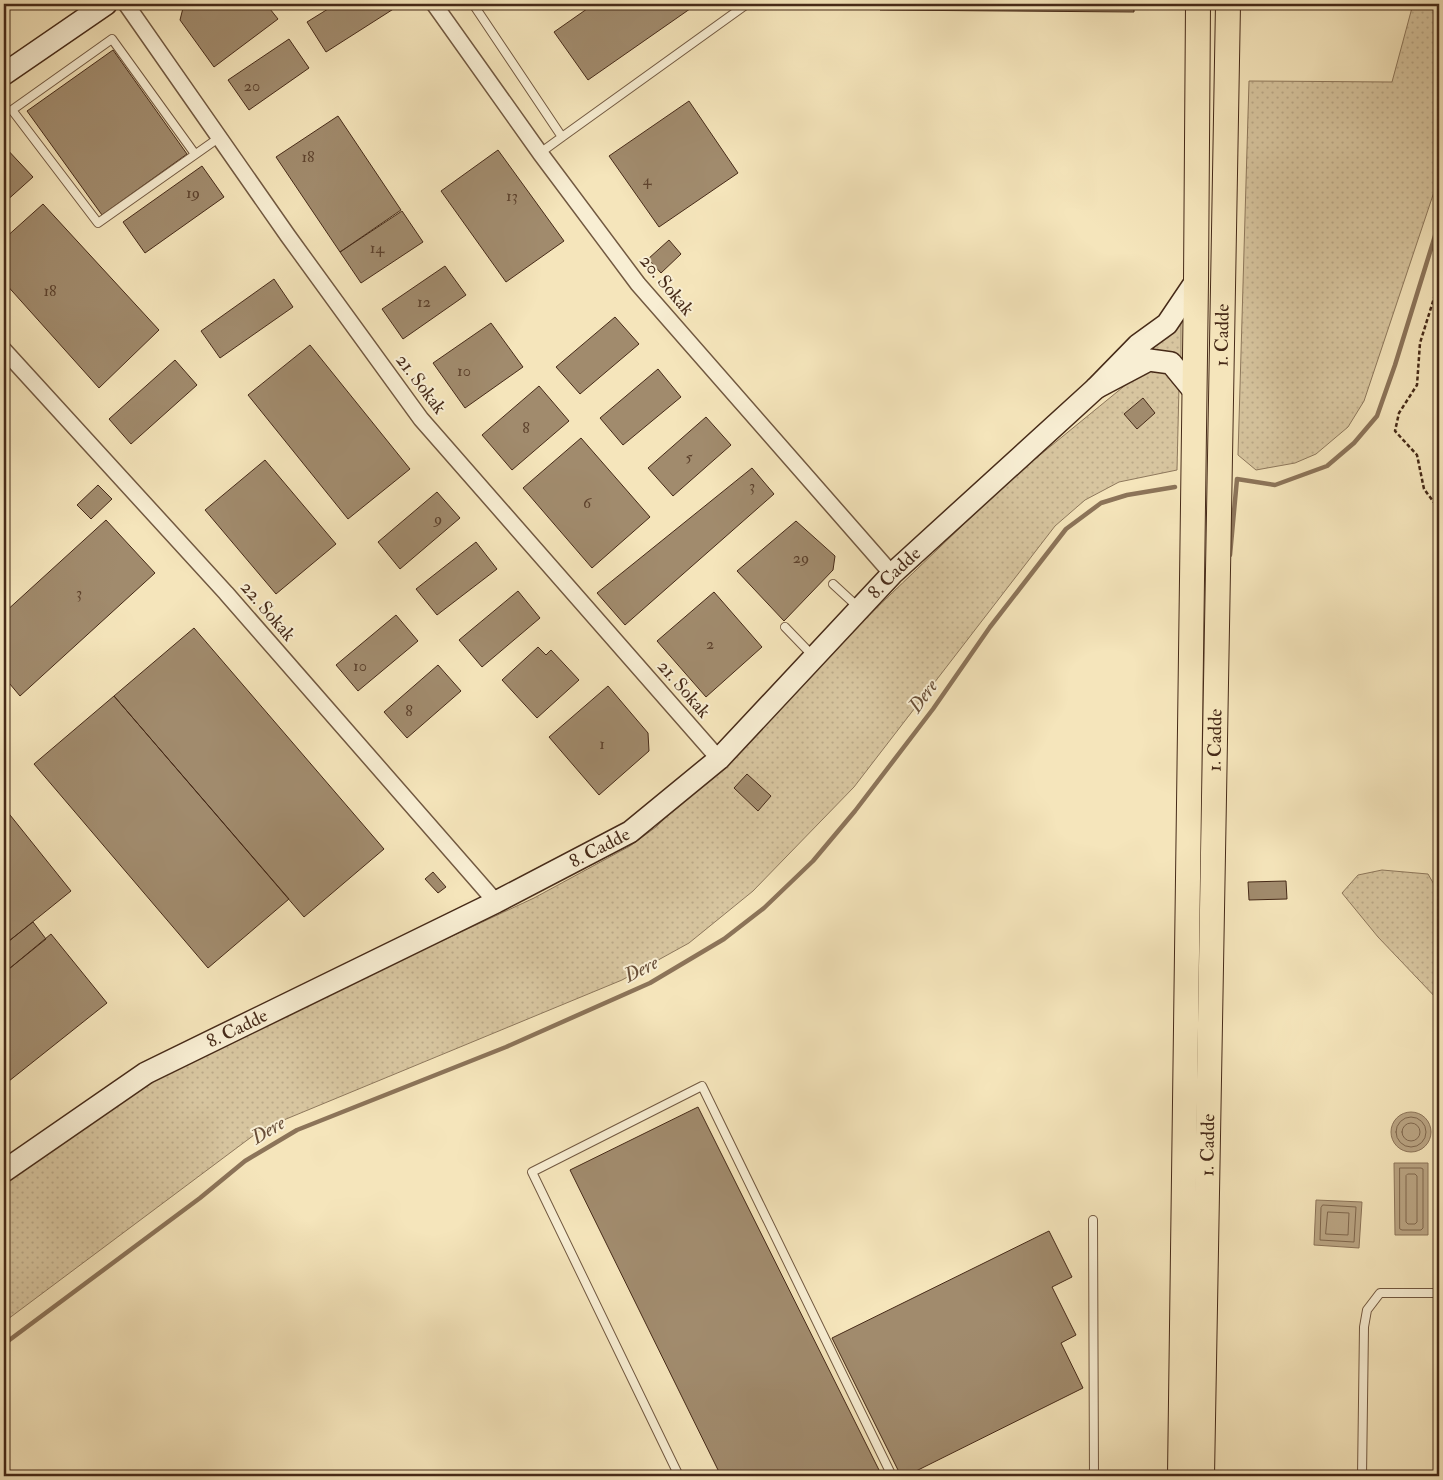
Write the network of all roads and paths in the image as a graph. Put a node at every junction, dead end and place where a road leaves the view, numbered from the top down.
1 (106, 4) edge
2 (126, 4) edge
3 (434, 4) edge
4 (473, 4) edge
5 (747, 4) edge
6 (1198, 4) edge
7 (1228, 4) edge
8 (4, 74) edge
9 (220, 137) junction
10 (562, 137) junction
11 (195, 154) junction
12 (540, 154) junction
13 (1196, 281) junction
14 (1439, 282) edge
15 (4, 350) edge
16 (1096, 388) junction
17 (1194, 391) junction
18 (1439, 509) edge
19 (892, 574) junction
20 (833, 584) dead end
21 (860, 609) junction
22 (784, 627) dead end
23 (815, 657) junction
24 (719, 759) junction
25 (496, 902) junction
26 (4, 1171) edge
27 (1093, 1220) dead end
28 (1439, 1293) edge
29 (679, 1476) edge
30 (892, 1476) edge
31 (1094, 1476) edge
32 (1180, 1476) edge
33 (1202, 1476) edge
34 (1362, 1476) edge

1 - 8 street
2 - 9 street, 21. Sokak
3 - 12 street, 20. Sokak
4 - 10 lane
5 - 10 lane
6 - 13 main road, 1. Cadde
7 - 33 main road, 1. Cadde
9 - 11 lane
9 - 24 street, 21. Sokak
10 - 12 lane
11 - 11 lane
12 - 19 street, 20. Sokak
13 - 16 street, 8. Cadde
13 - 17 main road, 1. Cadde
14 - 18 path
15 - 25 street, 22. Sokak
16 - 17 street, 8. Cadde
16 - 19 street, 8. Cadde
17 - 32 main road, 1. Cadde
19 - 21 street, 8. Cadde
20 - 21 lane
21 - 23 street, 8. Cadde
22 - 23 lane
23 - 24 street, 8. Cadde
24 - 25 street, 8. Cadde
25 - 26 street, 8. Cadde
27 - 31 lane
28 - 34 lane
29 - 30 lane

